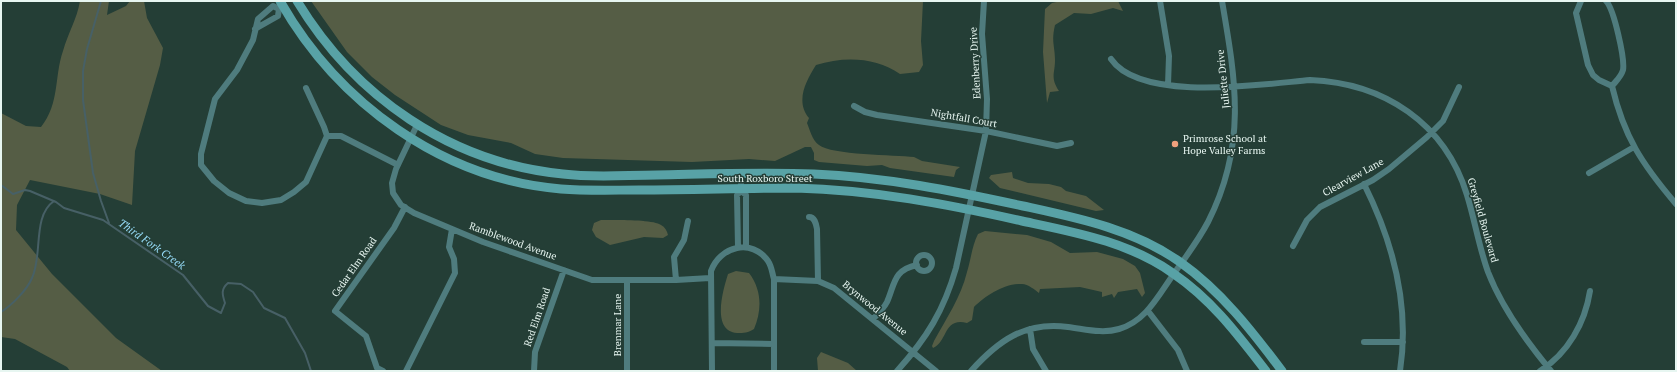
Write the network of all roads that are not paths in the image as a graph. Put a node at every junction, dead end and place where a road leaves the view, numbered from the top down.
1 (297, 1) edge
2 (984, 1) edge
3 (1160, 1) edge
4 (1222, 1) edge
5 (1581, 1) edge
6 (1606, 1) edge
7 (280, 5) edge
8 (255, 29) junction
9 (1111, 59) dead end
10 (1168, 85) junction
11 (1235, 86) junction
12 (1612, 86) junction
13 (1459, 87) dead end
14 (306, 88) dead end
15 (854, 106) dead end
16 (417, 125) junction
17 (986, 132) junction
18 (1431, 132) junction
19 (327, 136) junction
20 (410, 139) junction
21 (1071, 143) dead end
22 (1634, 148) junction
23 (398, 165) junction
24 (1589, 173) dead end
25 (741, 174) junction
26 (1364, 184) junction
27 (741, 190) junction
28 (972, 194) junction
29 (1676, 204) edge
30 (405, 207) junction
31 (969, 209) junction
32 (809, 217) dead end
33 (688, 221) dead end
34 (452, 229) junction
35 (1293, 246) dead end
36 (738, 247) junction
37 (746, 247) junction
38 (1182, 263) junction
39 (917, 265) dead end
40 (564, 270) junction
41 (1174, 273) junction
42 (710, 278) junction
43 (774, 279) junction
44 (628, 280) junction
45 (676, 280) junction
46 (818, 281) junction
47 (1590, 291) dead end
48 (1148, 311) junction
49 (873, 319) junction
50 (1030, 329) junction
51 (1364, 342) dead end
52 (1403, 342) junction
53 (712, 343) junction
54 (774, 344) junction
55 (914, 352) junction
56 (1549, 369) edge
57 (383, 371) edge
58 (406, 371) edge
59 (534, 371) edge
60 (627, 371) edge
61 (712, 371) edge
62 (774, 371) edge
63 (897, 371) edge
64 (936, 371) edge
65 (971, 371) edge
66 (1046, 371) edge
67 (1187, 371) edge
68 (1266, 371) edge
69 (1282, 371) edge
70 (1400, 371) edge
71 (1540, 371) edge

1 - 16 street, South Roxboro Street
2 - 17 street, Edenberry Drive
3 - 10 street
4 - 11 street, Juliette Drive
5 - 12 street
6 - 12 street
7 - 8 street
7 - 8 street
7 - 20 street, South Roxboro Street
8 - 19 street
9 - 10 street, Greyfield Boulevard
10 - 11 street, Greyfield Boulevard
11 - 18 street, Greyfield Boulevard
11 - 38 street, Juliette Drive
12 - 22 street
13 - 18 street, Clearview Lane
14 - 19 street
15 - 17 street, Nightfall Court
16 - 20 street, Ramblewood Avenue
16 - 25 street, South Roxboro Street
17 - 21 street, Nightfall Court
17 - 28 street, Edenberry Drive
18 - 26 street, Clearview Lane
18 - 56 street, Greyfield Boulevard
19 - 23 street
20 - 23 street, Ramblewood Avenue
20 - 27 street, South Roxboro Street
22 - 24 street
22 - 29 street
23 - 30 street, Ramblewood Avenue
25 - 27 street
25 - 28 street, South Roxboro Street
26 - 35 street, Clearview Lane
26 - 52 street
27 - 31 street, South Roxboro Street
27 - 36 street
27 - 37 street
28 - 31 street, Edenberry Drive
28 - 38 street, South Roxboro Street
30 - 34 street, Ramblewood Avenue
30 - 57 street, Cedar Elm Road
31 - 41 street, South Roxboro Street
31 - 55 street, Edenberry Drive
32 - 46 street
33 - 45 street
34 - 40 street, Ramblewood Avenue
34 - 58 street
36 - 37 street
36 - 42 street
37 - 43 street
38 - 41 street, Juliette Drive
38 - 69 street, South Roxboro Street
39 - 49 street
40 - 44 street, Ramblewood Avenue
40 - 59 street, Red Elm Road
41 - 48 street, Juliette Drive
41 - 68 street, South Roxboro Street
42 - 45 street, Ramblewood Avenue
42 - 53 street
43 - 46 street, Brynwood Avenue
43 - 54 street
44 - 45 street, Ramblewood Avenue
44 - 60 street, Brenmar Lane
46 - 49 street, Brynwood Avenue
47 - 56 street
48 - 50 street, Juliette Drive
48 - 67 street
49 - 55 street, Brynwood Avenue
50 - 65 street, Juliette Drive
50 - 66 street
51 - 52 street
52 - 70 street
53 - 54 street
53 - 61 street
54 - 62 street
55 - 63 street, Edenberry Drive
55 - 64 street, Brynwood Avenue
56 - 71 street

